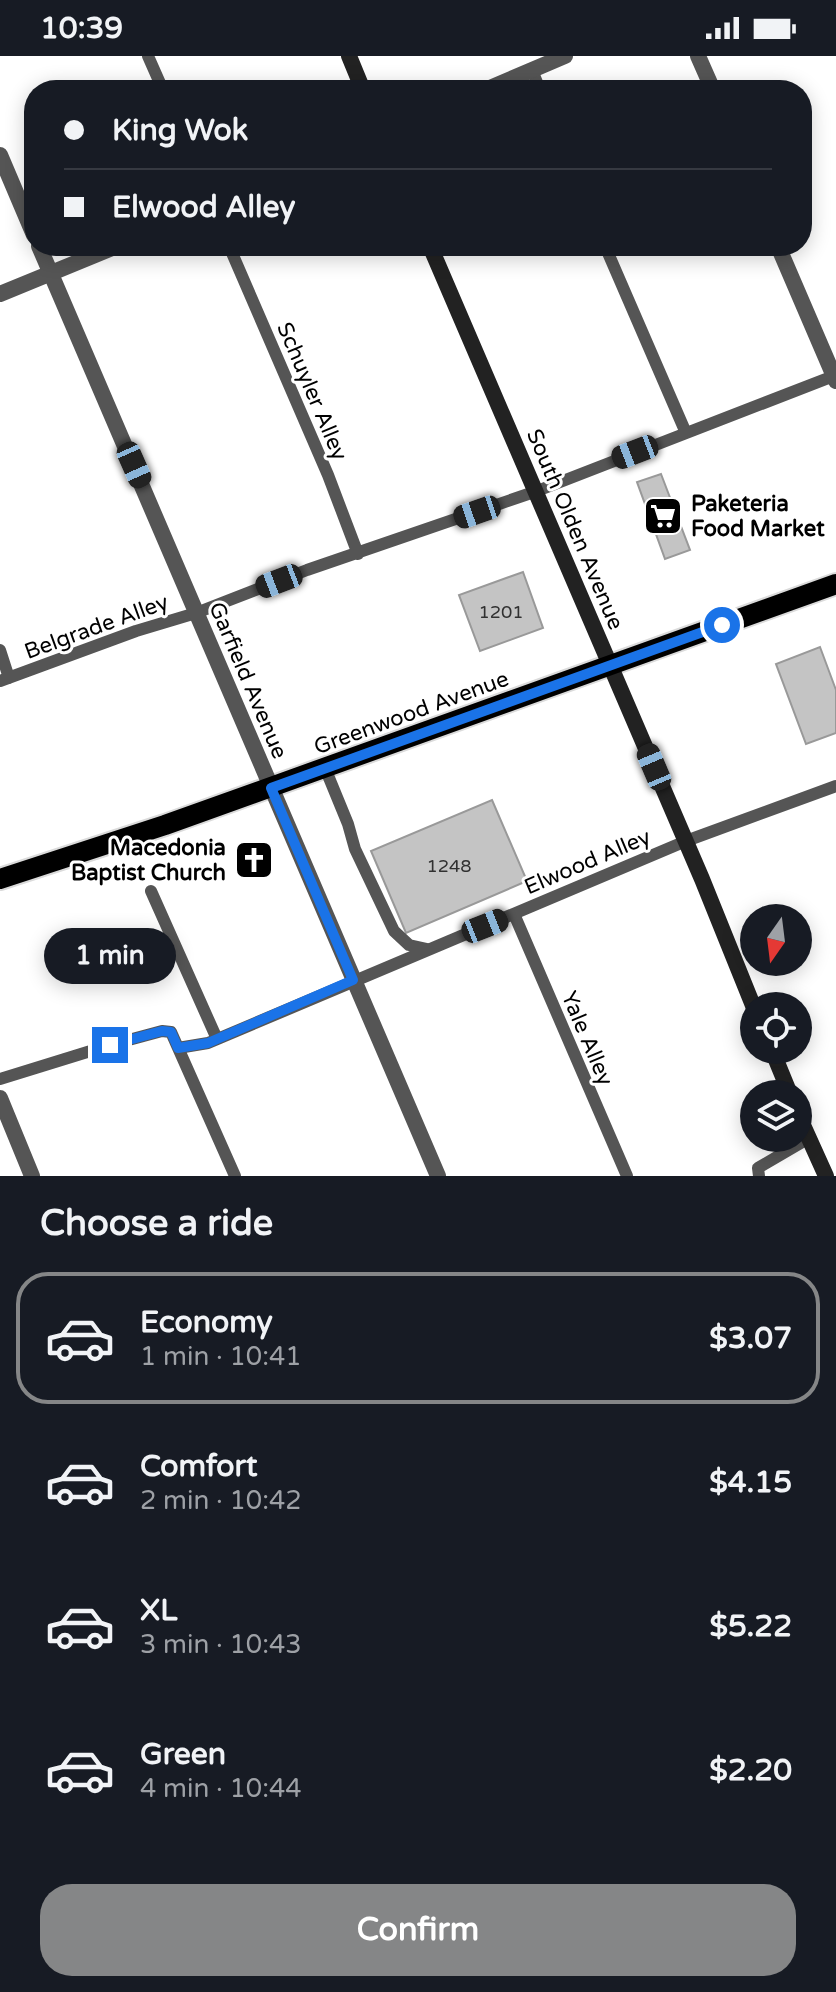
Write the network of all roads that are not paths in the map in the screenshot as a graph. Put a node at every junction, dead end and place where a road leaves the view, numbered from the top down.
1 (148, 56) edge
2 (349, 56) edge
3 (565, 56) edge
4 (698, 56) edge
5 (532, 70) junction
6 (159, 80) edge
7 (359, 80) edge
8 (508, 80) edge
9 (536, 80) edge
10 (709, 80) edge
11 (0, 155) edge
12 (24, 211) edge
13 (43, 256) edge
14 (92, 256) edge
15 (233, 256) edge
16 (434, 256) edge
17 (609, 256) edge
18 (782, 256) edge
19 (50, 273) junction
20 (0, 294) edge
21 (835, 377) edge
22 (686, 433) junction
23 (537, 491) junction
24 (358, 554) junction
25 (836, 584) edge
26 (196, 613) junction
27 (0, 650) edge
28 (610, 665) junction
29 (5, 680) edge
30 (325, 768) junction
31 (836, 786) edge
32 (271, 788) junction
33 (686, 841) junction
34 (0, 879) edge
35 (151, 891) dead end
36 (514, 914) junction
37 (428, 949) junction
38 (353, 980) junction
39 (747, 992) edge
40 (217, 1039) junction
41 (178, 1048) junction
42 (0, 1079) edge
43 (0, 1098) edge
44 (812, 1145) edge
45 (785, 1152) edge
46 (32, 1176) edge
47 (235, 1176) edge
48 (438, 1176) edge
49 (627, 1176) edge
50 (759, 1176) edge
51 (826, 1176) edge

1 - 6 lane
2 - 7 main road
3 - 5 street
4 - 10 street
5 - 8 street
5 - 9 lane
11 - 12 street
13 - 19 street, Garfield Avenue
14 - 19 street
15 - 24 lane, Schuyler Alley
16 - 23 main road, South Olden Avenue
17 - 22 lane
18 - 21 street
19 - 20 street
19 - 26 street, Garfield Avenue
21 - 22 lane, Belgrade Alley
22 - 23 lane, Belgrade Alley
23 - 24 lane, Belgrade Alley
23 - 28 main road, South Olden Avenue
24 - 26 lane, Belgrade Alley
25 - 28 main road, Greenwood Avenue
26 - 29 lane, Belgrade Alley
26 - 32 street, Garfield Avenue
27 - 29 lane
28 - 30 main road, Greenwood Avenue
28 - 33 main road, South Olden Avenue
30 - 32 main road, Greenwood Avenue
30 - 37 lane
31 - 33 lane, Elwood Alley
32 - 34 main road, Greenwood Avenue
32 - 38 street, Garfield Avenue
33 - 36 lane, Elwood Alley
33 - 39 main road, South Olden Avenue
35 - 40 lane
36 - 37 lane, Elwood Alley
36 - 49 lane, Yale Alley
37 - 38 lane, Elwood Alley
38 - 40 lane, Elwood Alley
38 - 48 street, Garfield Avenue
40 - 41 lane, Elwood Alley
41 - 42 lane
41 - 47 lane
43 - 46 street
44 - 51 main road
45 - 50 lane

